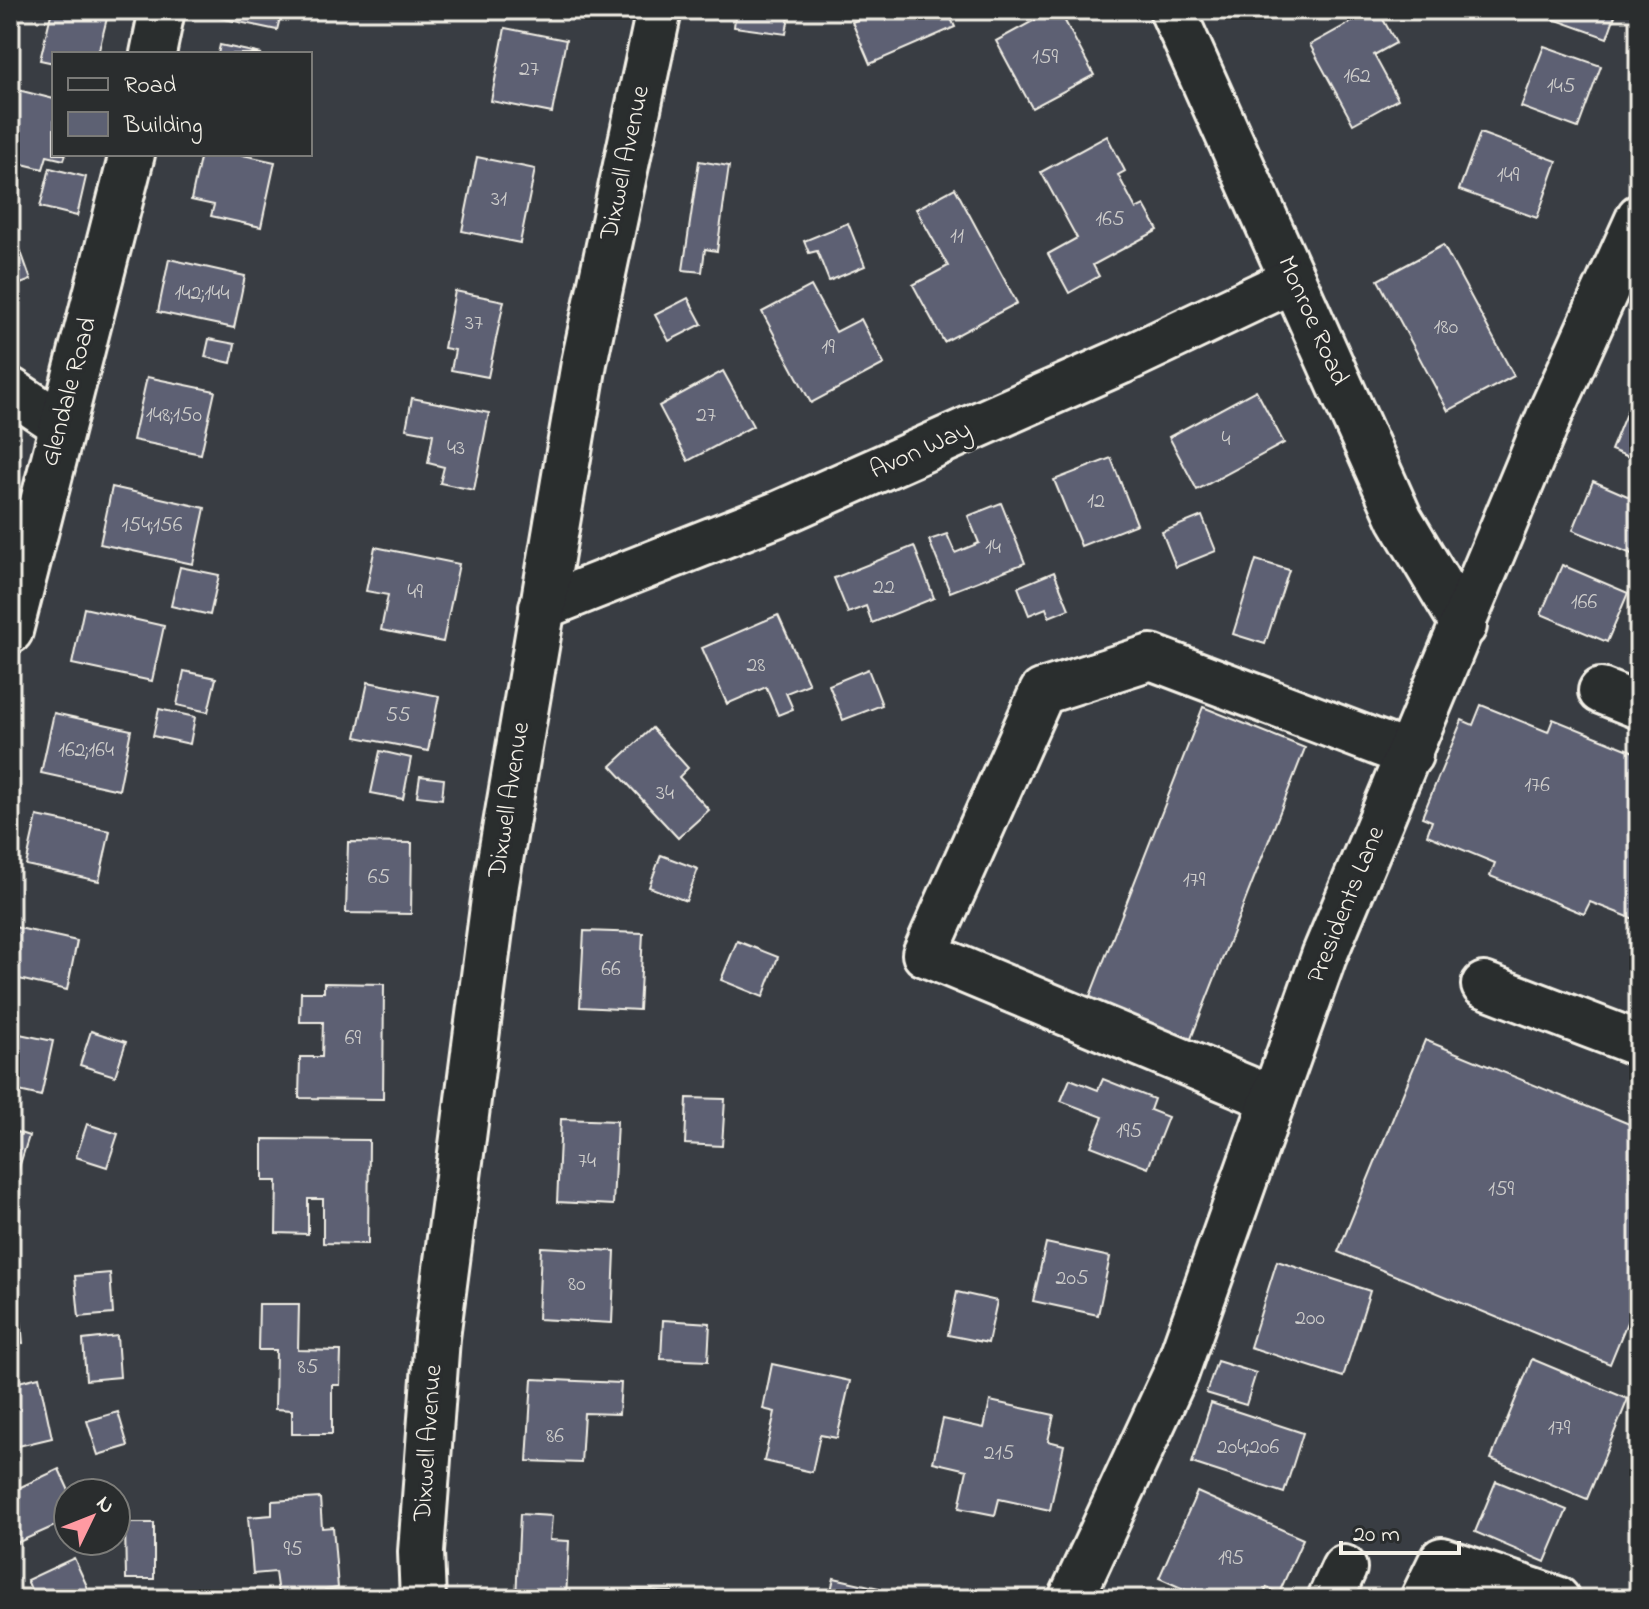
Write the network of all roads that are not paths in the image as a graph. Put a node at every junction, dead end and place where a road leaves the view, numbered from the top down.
1 (162, 10) edge
2 (659, 10) edge
3 (1172, 10) edge
4 (153, 52) edge
5 (131, 156) edge
6 (1639, 217) edge
7 (1293, 280) junction
8 (10, 390) edge
9 (61, 424) junction
10 (542, 607) junction
11 (1464, 626) junction
12 (10, 631) edge
13 (1410, 755) junction
14 (1484, 985) dead end
15 (1639, 1044) edge
16 (1273, 1099) junction
17 (423, 1599) edge
18 (1071, 1599) edge
19 (1423, 1599) edge
20 (1557, 1599) edge

1 - 4 street
2 - 10 street, Dixwell Avenue
3 - 7 street, Monroe Road
5 - 9 street, Glendale Road
6 - 11 street, Presidents Lane
7 - 10 street, Avon Way
7 - 11 street, Monroe Road
8 - 9 street
9 - 12 street, Glendale Road
10 - 17 street, Dixwell Avenue
11 - 13 street, Presidents Lane
13 - 16 street, Presidents Lane
13 - 16 street
14 - 15 street
16 - 18 street, Presidents Lane
19 - 20 street

